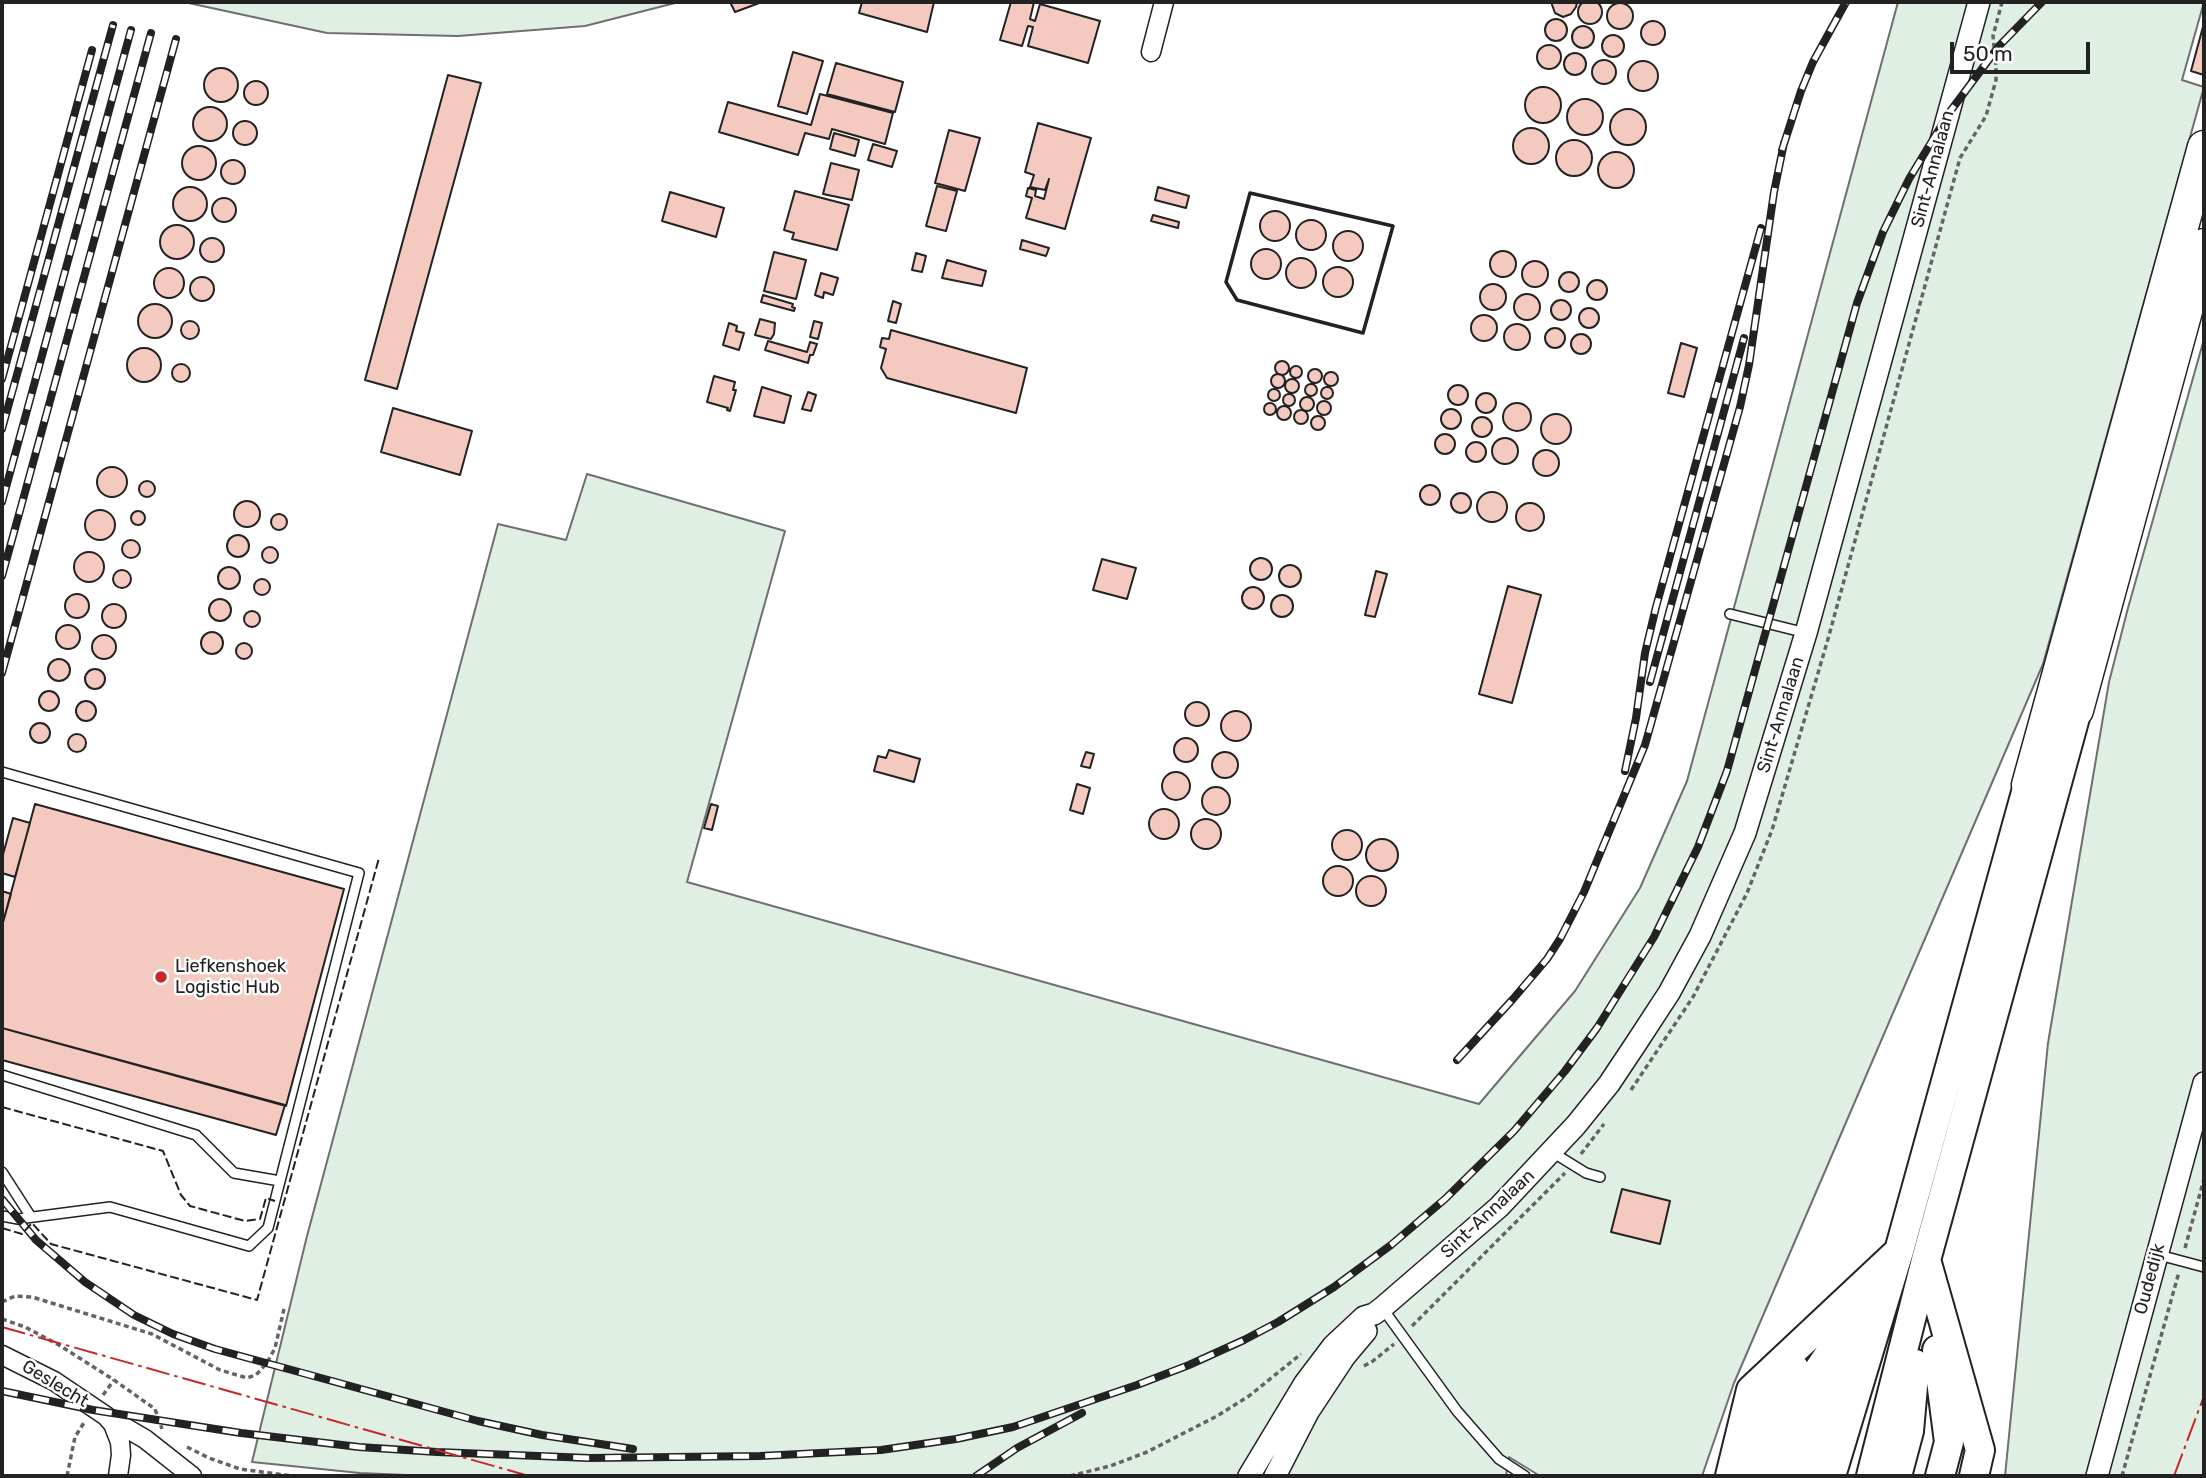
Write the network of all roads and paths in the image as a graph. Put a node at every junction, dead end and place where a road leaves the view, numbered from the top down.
1 (1164, 2) edge
2 (1979, 2) edge
3 (2002, 2) edge
4 (1151, 52) dead end
5 (2204, 147) edge
6 (2204, 245) edge
7 (1730, 614) dead end
8 (1806, 633) junction
9 (2077, 710) joint
10 (2, 772) edge
11 (2028, 785) joint
12 (2, 1075) edge
13 (2204, 1083) edge
14 (1623, 1100) dead end
15 (1606, 1121) dead end
16 (1552, 1152) junction
17 (1573, 1165) junction
18 (2, 1172) edge
19 (1600, 1177) dead end
20 (2204, 1180) edge
21 (280, 1181) junction
22 (2, 1216) edge
23 (30, 1217) junction
24 (1899, 1251) junction
25 (2157, 1254) junction
26 (1926, 1260) junction
27 (2182, 1261) junction
28 (2204, 1267) edge
29 (2, 1302) edge
30 (284, 1309) dead end
31 (1378, 1311) junction
32 (2, 1319) edge
33 (1402, 1336) junction
34 (1339, 1351) junction
35 (2, 1355) edge
36 (106, 1416) junction
37 (164, 1434) dead end
38 (178, 1443) dead end
39 (118, 1476) edge
40 (192, 1476) edge
41 (292, 1476) edge
42 (1070, 1476) edge
43 (1249, 1476) edge
44 (1275, 1476) edge
45 (1525, 1476) edge
46 (1730, 1476) edge
47 (1749, 1476) edge
48 (1762, 1476) edge
49 (1777, 1476) edge
50 (1791, 1476) edge
51 (1804, 1476) edge
52 (1817, 1476) edge
53 (1831, 1476) edge
54 (1845, 1476) edge
55 (1859, 1476) edge
56 (1871, 1476) edge
57 (1884, 1476) edge
58 (1897, 1476) edge
59 (1912, 1476) edge
60 (1926, 1476) edge
61 (1940, 1476) edge
62 (1953, 1476) edge
63 (1974, 1476) edge
64 (2097, 1476) edge
65 (2123, 1476) edge

1 - 4 street
2 - 8 street, Sint-Annalaan
3 - 14 path
5 - 11 highway
6 - 9 highway
7 - 8 lane
8 - 16 street, Sint-Annalaan
9 - 26 highway
10 - 21 lane
11 - 24 highway
12 - 21 lane
13 - 25 street, Oudedijk
15 - 17 path
16 - 17 lane
16 - 31 street, Sint-Annalaan
17 - 19 lane
17 - 33 path
18 - 23 lane
20 - 27 path
21 - 23 lane
22 - 23 lane
24 - 46 highway
24 - 47 highway
24 - 48 highway
24 - 49 highway
24 - 50 highway
24 - 51 highway
24 - 52 highway
24 - 53 highway
24 - 54 highway
25 - 27 lane
25 - 64 street, Oudedijk
26 - 55 highway
26 - 56 highway
26 - 57 highway
26 - 58 highway
26 - 59 highway
26 - 60 highway
26 - 61 highway
26 - 62 highway
26 - 63 highway
27 - 28 lane
27 - 65 path
29 - 30 path
31 - 33 lane
31 - 34 street, Sint-Annalaan
32 - 37 path
33 - 34 path
33 - 45 lane
34 - 42 path
34 - 43 street, Sint-Annalaan
34 - 44 street, Sint-Annalaan
35 - 36 street, Geslecht
36 - 39 street, Geslecht
36 - 40 street, Geslecht
38 - 41 path

